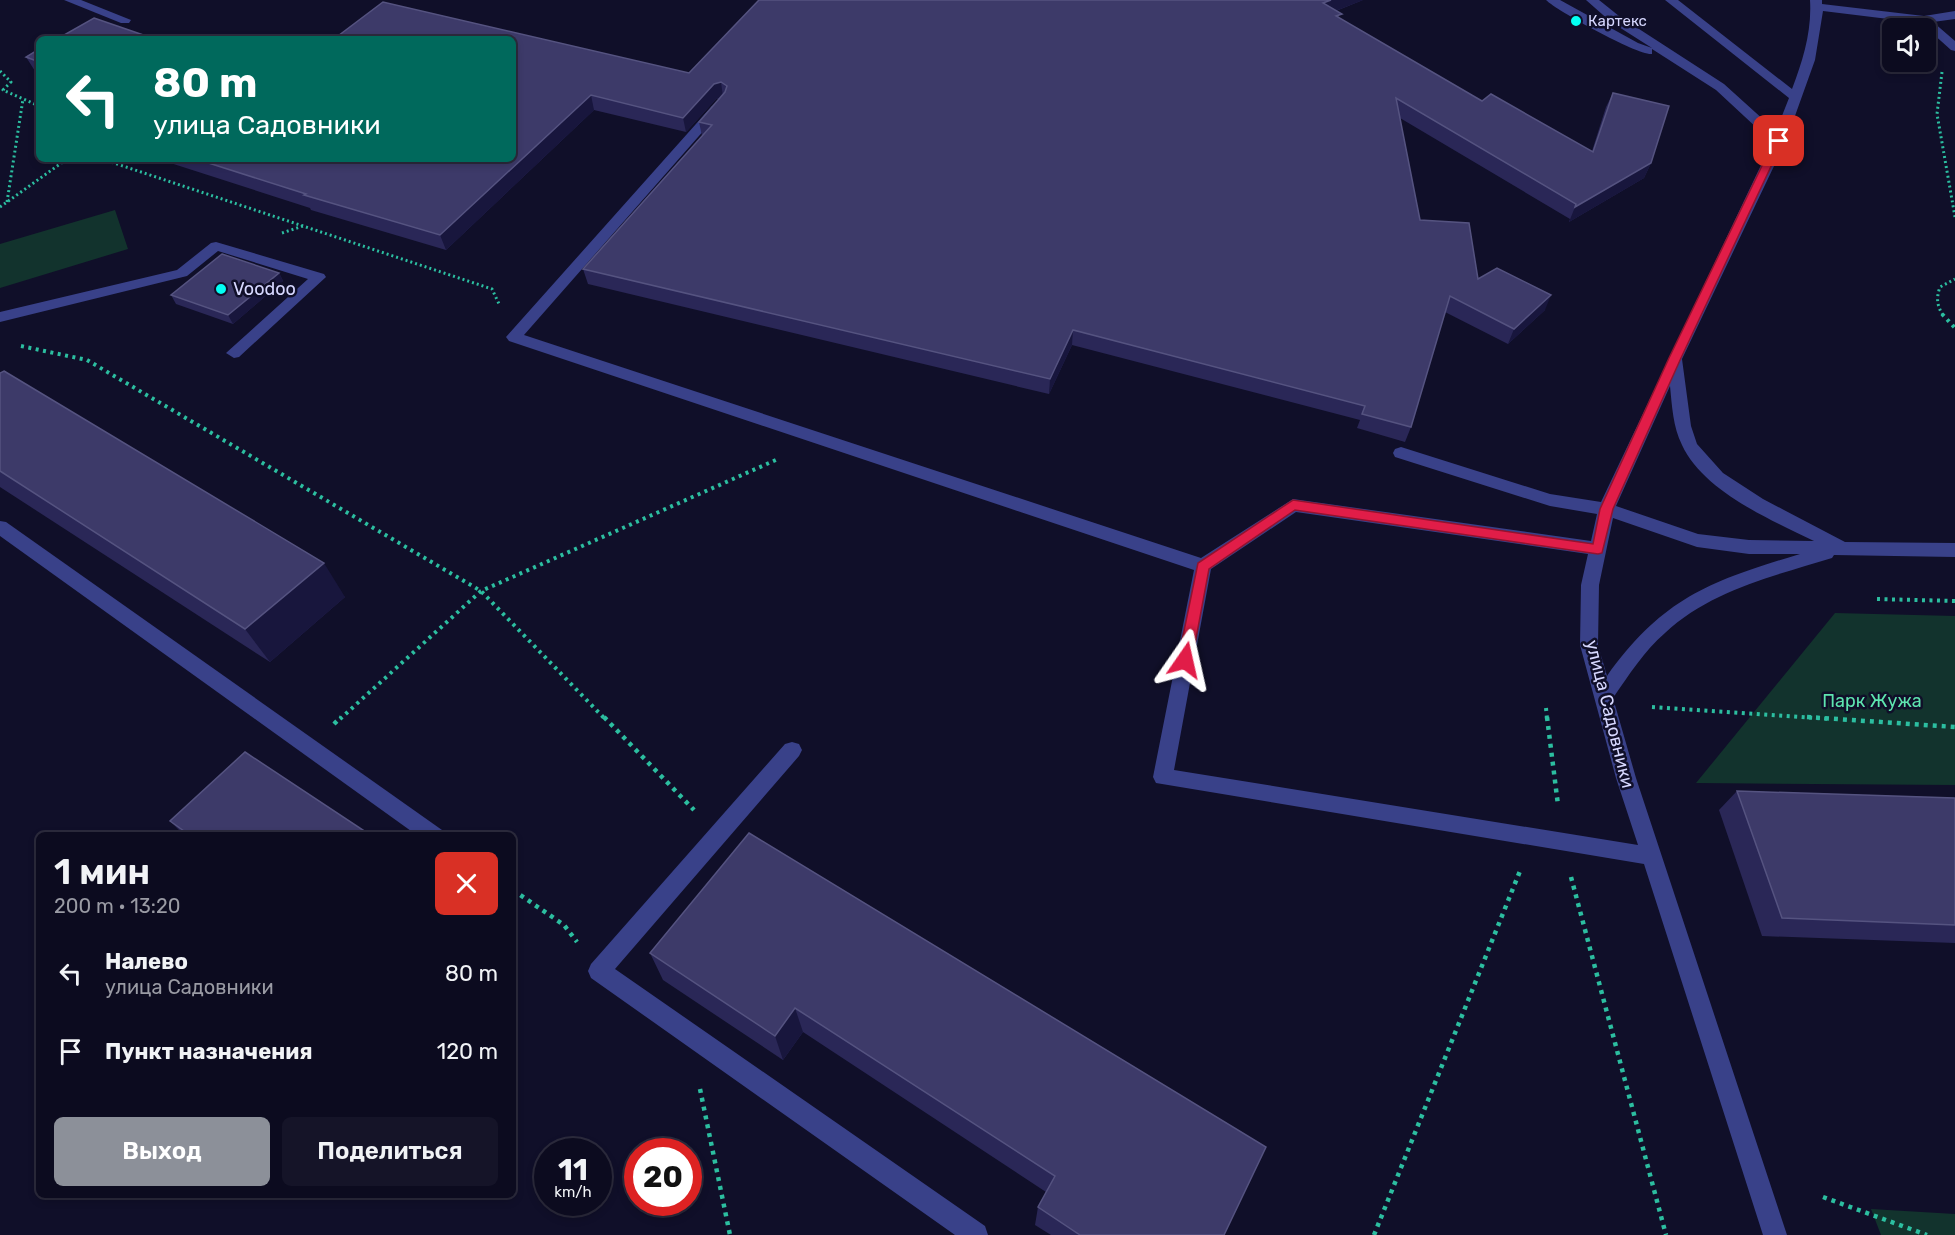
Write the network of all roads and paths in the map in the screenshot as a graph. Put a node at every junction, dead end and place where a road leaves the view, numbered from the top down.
1 (70, 0) edge
2 (1552, 0) edge
3 (1592, 0) edge
4 (1671, 0) edge
5 (1816, 3) edge
6 (1955, 15) edge
7 (1911, 18) edge
8 (1936, 18) edge
9 (125, 20) dead end
10 (1936, 31) edge
11 (1950, 43) edge
12 (1683, 63) junction
13 (0, 71) edge
14 (1795, 97) junction
15 (23, 99) junction
16 (722, 103) edge
17 (36, 105) edge
18 (1779, 141) junction
19 (63, 162) edge
20 (111, 162) edge
21 (7, 202) junction
22 (0, 207) edge
23 (1955, 217) edge
24 (1955, 279) edge
25 (0, 317) edge
26 (1955, 328) edge
27 (514, 337) junction
28 (11, 344) dead end
29 (234, 353) dead end
30 (1675, 358) junction
31 (822, 439) junction
32 (1401, 453) dead end
33 (1606, 509) junction
34 (0, 527) edge
35 (1843, 548) junction
36 (1598, 549) junction
37 (1955, 550) edge
38 (1203, 566) junction
39 (481, 591) junction
40 (1877, 599) dead end
41 (1955, 602) edge
42 (1603, 697) junction
43 (1652, 707) dead end
44 (1545, 708) dead end
45 (1955, 727) edge
46 (309, 747) junction
47 (792, 750) dead end
48 (429, 832) edge
49 (718, 834) junction
50 (1534, 837) junction
51 (1563, 842) junction
52 (1651, 856) junction
53 (516, 892) edge
54 (599, 971) junction
55 (688, 1033) junction
56 (1823, 1197) dead end
57 (730, 1235) edge
58 (976, 1235) edge
59 (1374, 1235) edge
60 (1666, 1235) edge
61 (1775, 1235) edge
62 (1927, 1235) edge

1 - 9 street
2 - 12 street
3 - 12 street
4 - 14 street
5 - 7 street
5 - 14 street, улица Садовники
6 - 8 street
10 - 11 street
11 - 23 path
12 - 18 street
13 - 15 path
14 - 18 street, улица Садовники
15 - 17 path
15 - 21 path
16 - 27 street
18 - 30 street, улица Садовники
19 - 21 path
20 - 27 path
21 - 22 path
24 - 26 path
25 - 29 street
27 - 31 street
28 - 39 path
30 - 33 street, улица Садовники
30 - 35 street
31 - 38 street
31 - 39 path
32 - 33 street
33 - 35 street
33 - 36 street, улица Садовники
34 - 46 street
35 - 37 street
35 - 42 street
36 - 38 street
36 - 42 street, улица Садовники
38 - 50 street
39 - 46 path
39 - 49 path
40 - 41 path
42 - 52 street, улица Садовники
43 - 45 path
44 - 51 path
46 - 48 street
47 - 49 street
49 - 54 street
50 - 51 street
50 - 59 path
51 - 52 street
51 - 60 path
52 - 61 street, улица Садовники
53 - 54 path
54 - 55 street
55 - 57 path
55 - 58 street
56 - 62 path

